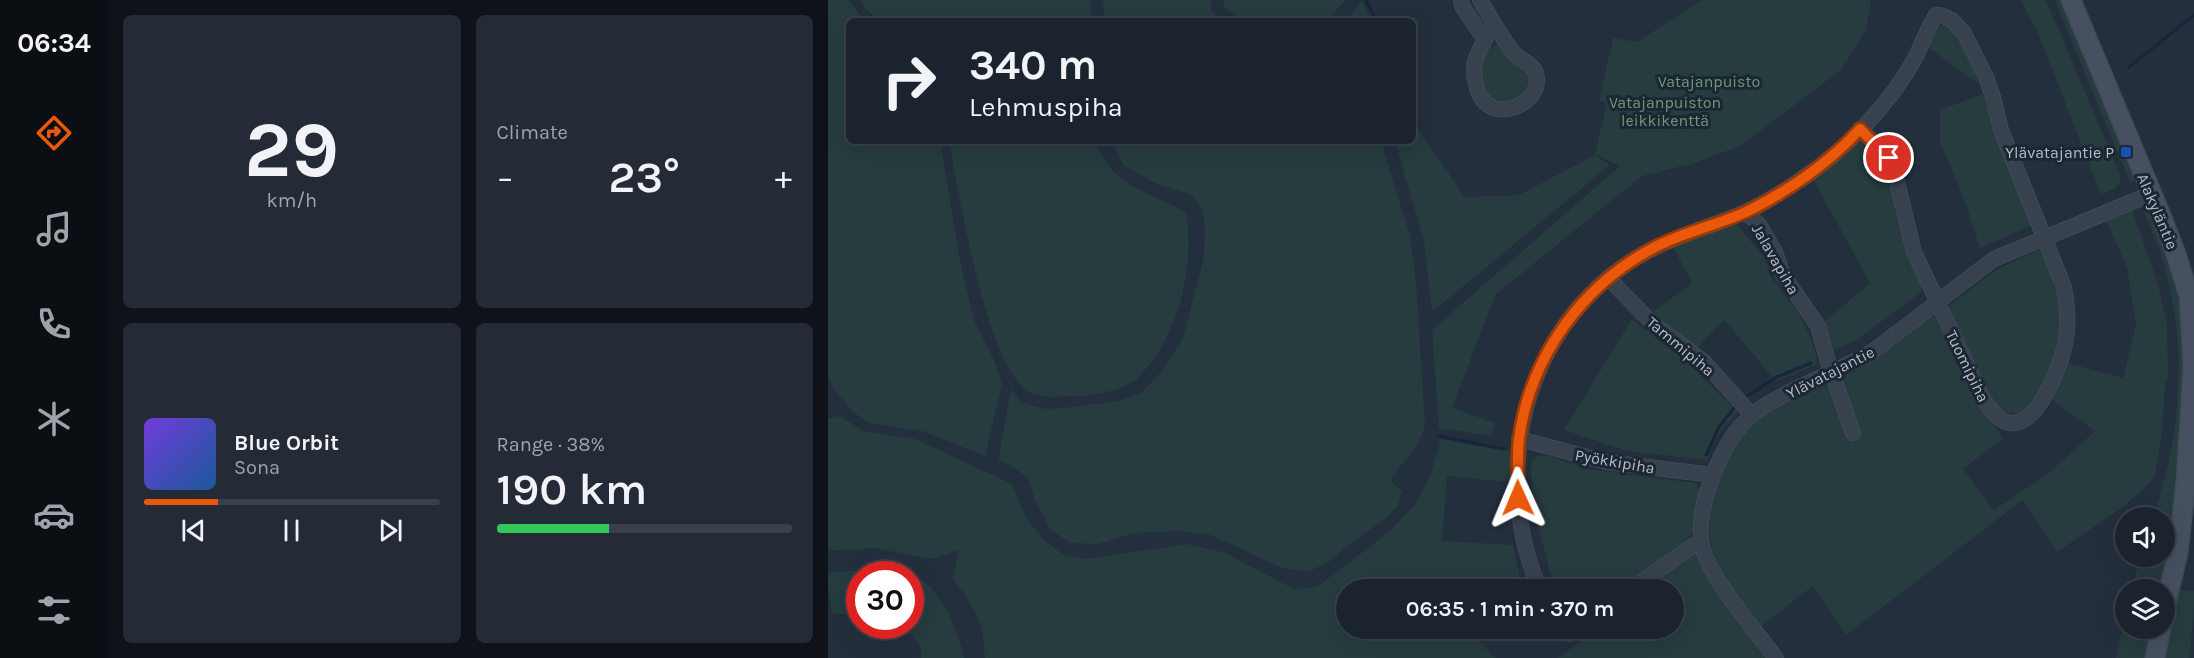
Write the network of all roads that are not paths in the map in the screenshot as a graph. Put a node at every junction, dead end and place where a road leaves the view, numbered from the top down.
1 (1461, 0) edge
2 (1480, 0) edge
3 (2071, 0) edge
4 (1500, 33) junction
5 (1485, 40) junction
6 (1860, 129) junction
7 (2151, 194) junction
8 (1746, 212) junction
9 (2045, 236) junction
10 (1608, 278) junction
11 (1937, 302) junction
12 (1832, 373) junction
13 (1752, 415) junction
14 (1852, 433) dead end
15 (1519, 439) junction
16 (1713, 475) junction
17 (1701, 540) junction
18 (1536, 579) edge
19 (1646, 579) edge
20 (2172, 579) edge
21 (2159, 639) edge
22 (1776, 658) edge
23 (2155, 658) edge

1 - 5 street
2 - 4 street
3 - 7 street, Alakyläntie
4 - 5 street
4 - 5 street
6 - 8 street
6 - 9 street, Tuomipiha
6 - 11 street, Tuomipiha
7 - 9 street, Ylävatajantie
7 - 20 street, Alakyläntie
8 - 10 street
8 - 12 street, Jalavapiha
9 - 11 street, Ylävatajantie
9 - 11 street, Tuomipiha
10 - 13 street, Tammipiha
10 - 15 street
11 - 12 street, Ylävatajantie
12 - 13 street, Ylävatajantie
12 - 14 street, Jalavapiha
13 - 16 street, Ylävatajantie
15 - 16 street, Pyökkipiha
15 - 18 street
16 - 17 street, Ylävatajantie
17 - 19 street
17 - 22 street, Ylävatajantie
21 - 23 street

